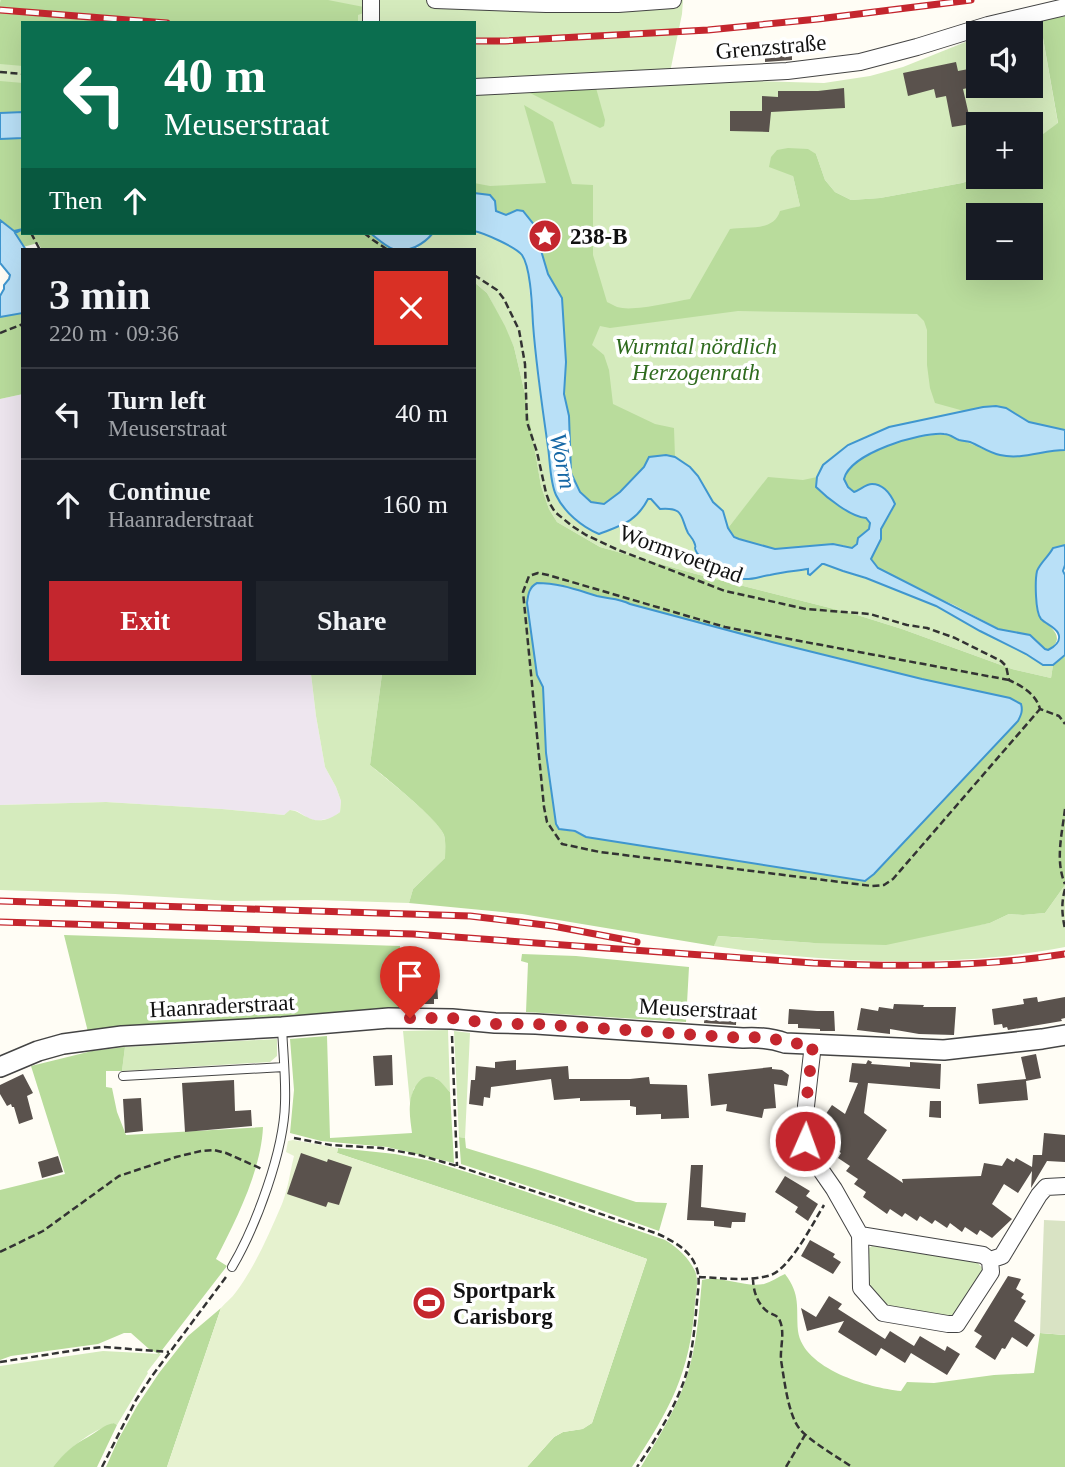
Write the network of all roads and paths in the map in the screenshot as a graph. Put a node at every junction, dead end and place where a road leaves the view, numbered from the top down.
1 (371, 0) edge
2 (435, 0) edge
3 (673, 0) edge
4 (1065, 7) edge
5 (371, 21) edge
6 (0, 72) edge
7 (21, 74) edge
8 (476, 87) edge
9 (367, 235) edge
10 (385, 248) edge
11 (476, 276) edge
12 (21, 325) edge
13 (0, 333) edge
14 (1009, 680) junction
15 (1040, 709) junction
16 (1065, 724) edge
17 (1065, 809) edge
18 (1065, 884) edge
19 (1065, 889) edge
20 (1065, 929) edge
21 (452, 1018) junction
22 (282, 1027) junction
23 (1065, 1035) edge
24 (813, 1044) junction
25 (0, 1067) edge
26 (284, 1067) junction
27 (123, 1076) dead end
28 (282, 1135) junction
29 (457, 1166) junction
30 (271, 1174) junction
31 (1065, 1186) edge
32 (827, 1201) dead end
33 (860, 1235) junction
34 (0, 1252) edge
35 (990, 1260) junction
36 (232, 1268) joint
37 (699, 1277) junction
38 (753, 1278) junction
39 (169, 1352) junction
40 (0, 1362) edge
41 (805, 1435) junction
42 (638, 1466) edge
43 (102, 1467) edge
44 (644, 1467) edge
45 (786, 1467) edge
46 (852, 1467) edge

1 - 5 street
2 - 3 street
4 - 8 street, Grenzstraße
6 - 7 path
9 - 10 path
11 - 14 path, Wormvoetpad
12 - 13 path
14 - 15 path, Wormvoetpad
14 - 15 path
15 - 16 path, Wormvoetpad
17 - 18 path
19 - 20 path
21 - 22 street, Haanraderstraat
21 - 24 street, Meuserstraat
21 - 29 path
22 - 25 street, Haanraderstraat
22 - 26 lane
23 - 24 street, Meuserstraat
24 - 33 street
26 - 27 lane
26 - 28 lane
28 - 29 path
28 - 30 lane
29 - 37 path
30 - 34 path
30 - 36 lane
31 - 35 street
32 - 38 path
33 - 35 street
33 - 35 street
36 - 39 path
37 - 38 path
37 - 42 path
38 - 41 path
39 - 40 path
39 - 43 path
41 - 45 path
41 - 46 path
42 - 44 path

